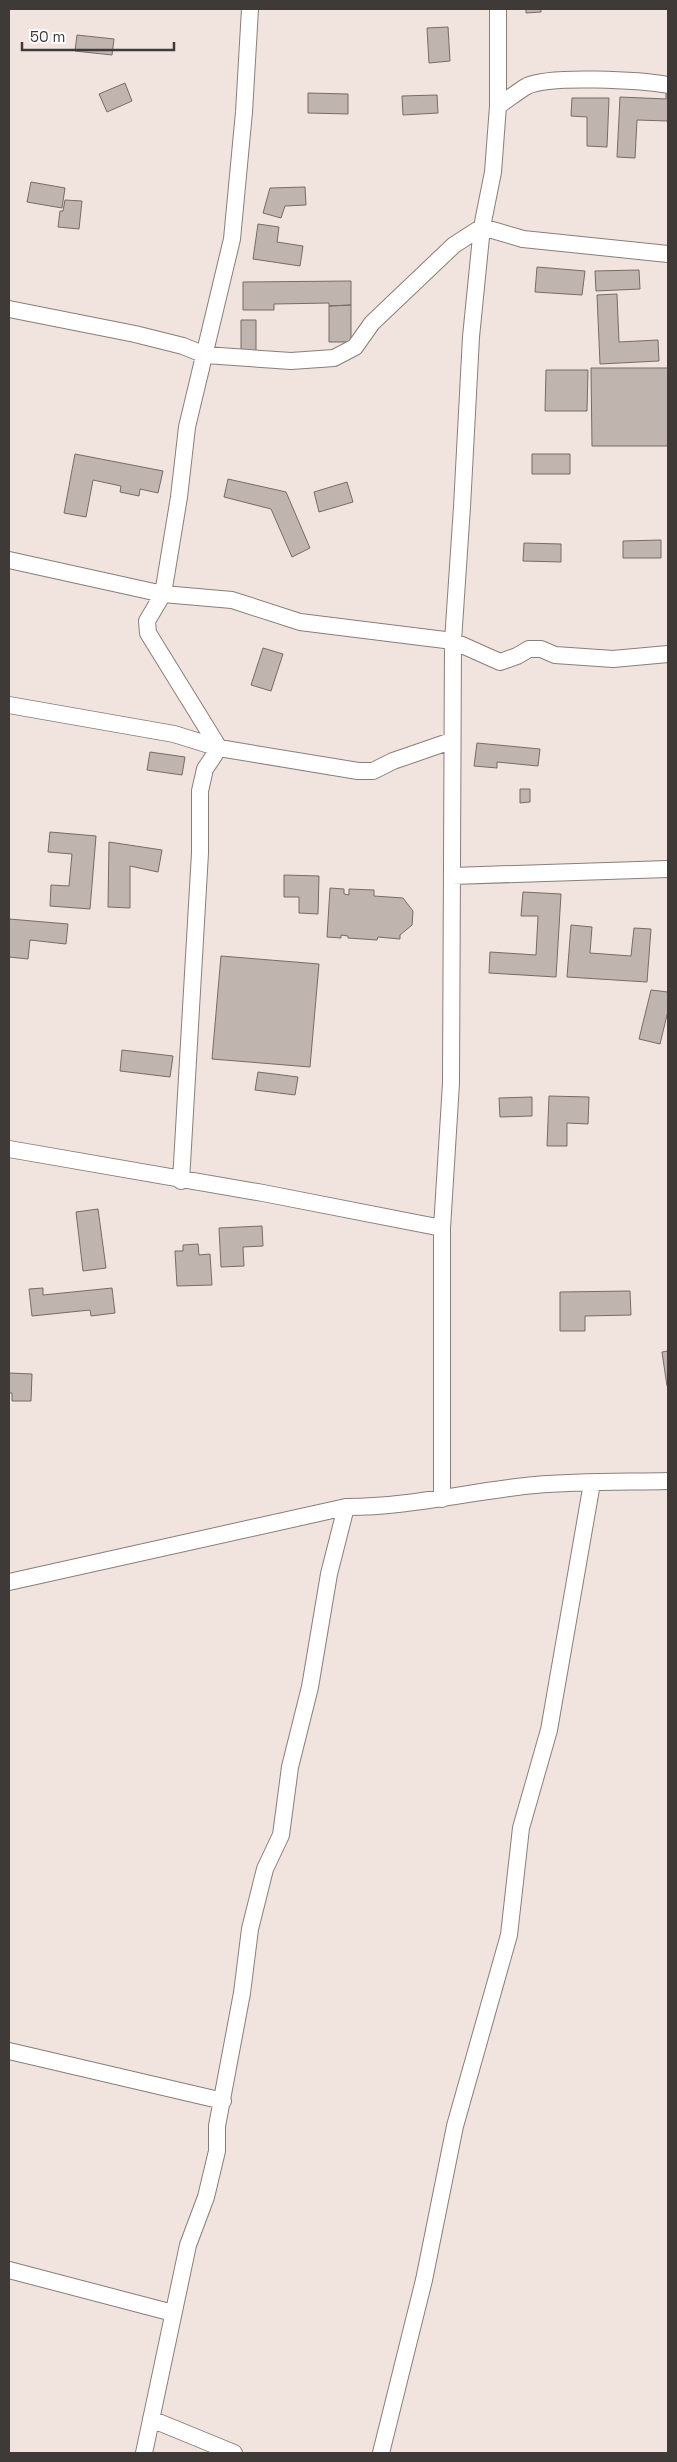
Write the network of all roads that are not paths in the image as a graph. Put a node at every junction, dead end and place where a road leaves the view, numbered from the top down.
1 (250, 9) edge
2 (498, 9) edge
3 (668, 85) edge
4 (498, 106) junction
5 (482, 227) junction
6 (668, 254) edge
7 (9, 309) edge
8 (205, 355) junction
9 (9, 560) edge
10 (163, 594) junction
11 (453, 641) junction
12 (668, 654) edge
13 (9, 705) edge
14 (451, 740) junction
15 (220, 748) junction
16 (668, 869) edge
17 (452, 876) junction
18 (9, 1149) edge
19 (181, 1181) junction
20 (442, 1228) junction
21 (668, 1481) edge
22 (592, 1483) junction
23 (442, 1499) junction
24 (346, 1507) junction
25 (9, 1582) edge
26 (9, 2051) edge
27 (223, 2101) junction
28 (9, 2270) edge
29 (173, 2313) junction
30 (151, 2419) junction
31 (144, 2453) edge
32 (234, 2453) edge
33 (381, 2453) edge

1 - 8 street
2 - 4 street
3 - 4 street
4 - 5 street
5 - 6 street
5 - 8 street
5 - 11 street
7 - 8 street
8 - 10 street
9 - 10 street
10 - 11 street
10 - 15 street
11 - 12 street
11 - 14 street
13 - 15 street
14 - 15 street
14 - 17 street
15 - 19 street
16 - 17 street
17 - 20 street
18 - 19 street
19 - 20 street
20 - 23 street
21 - 22 street
22 - 23 street
22 - 33 street
23 - 24 street
24 - 25 street
24 - 27 street
26 - 27 street
27 - 29 street
28 - 29 street
29 - 30 street
30 - 31 street
30 - 32 street

